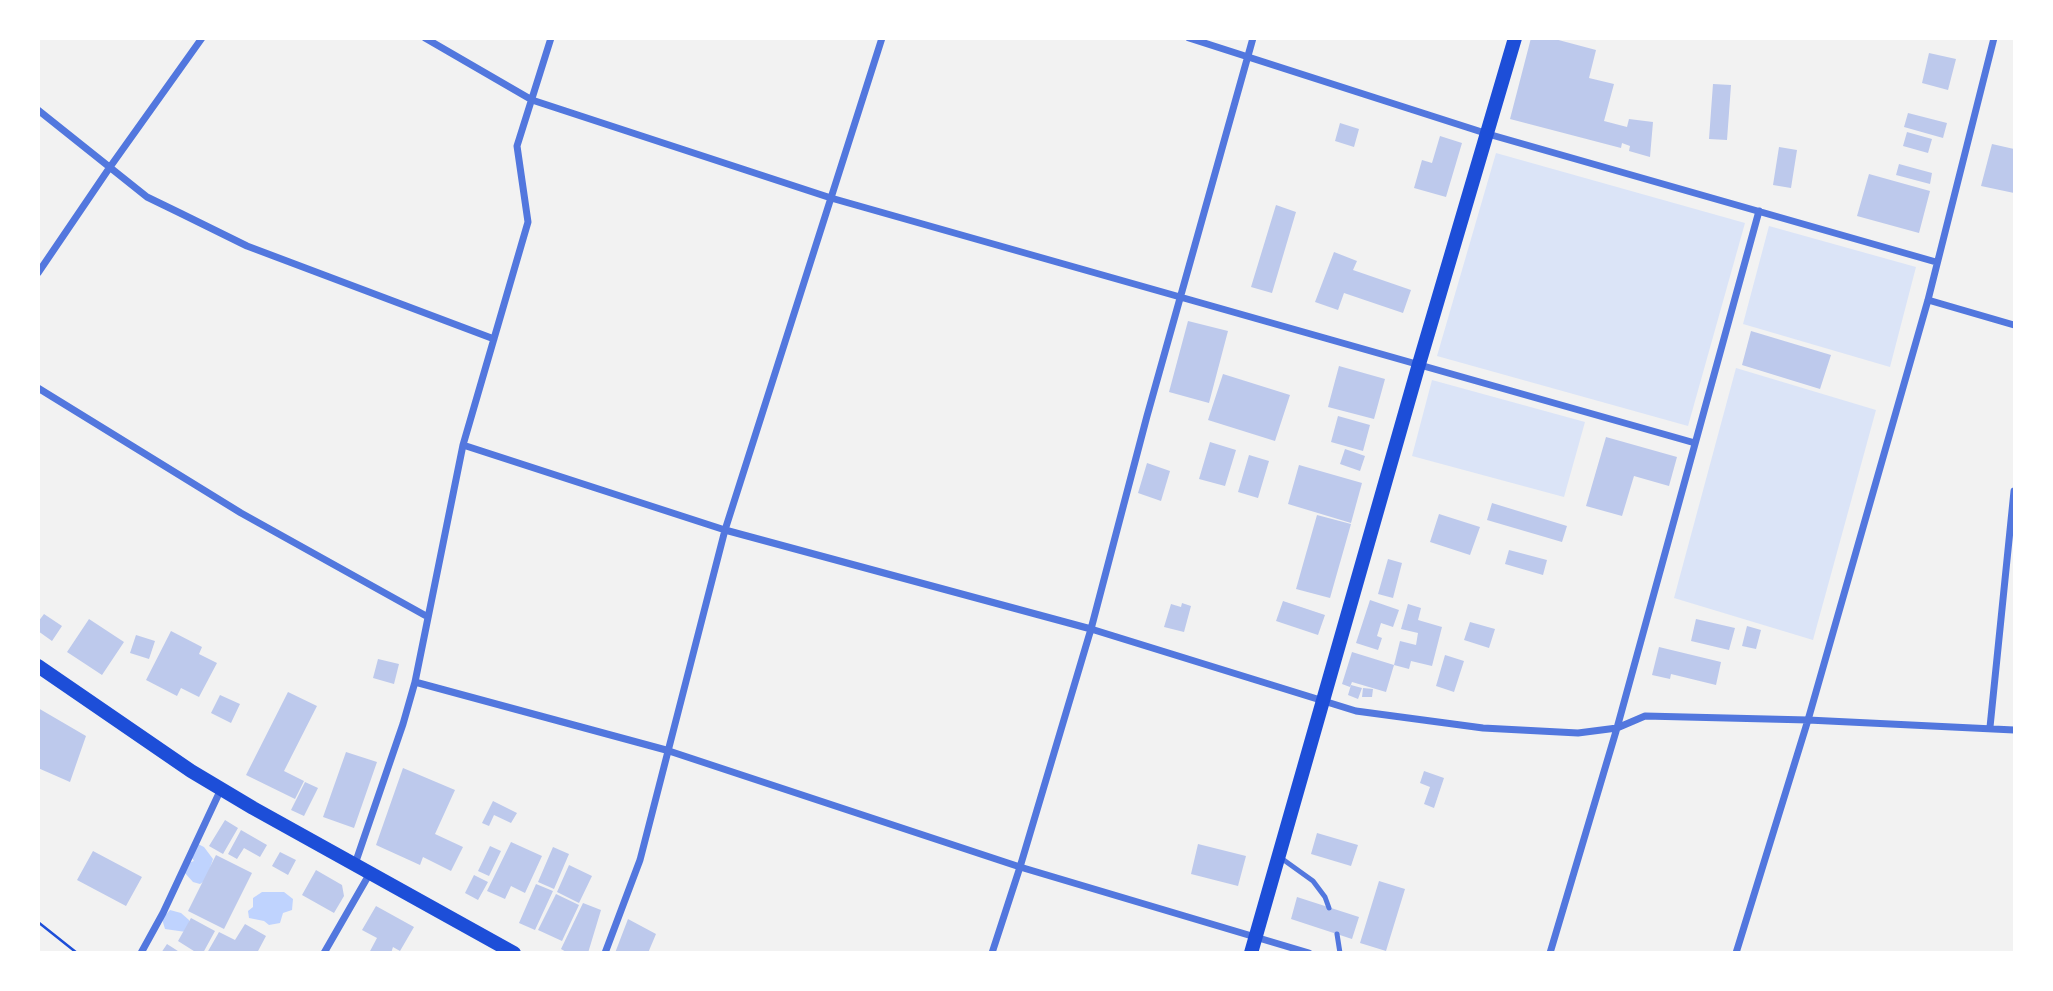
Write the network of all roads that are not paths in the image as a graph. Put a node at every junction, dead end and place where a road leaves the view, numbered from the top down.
1 (202, 38) edge
2 (425, 38) edge
3 (551, 38) edge
4 (882, 38) edge
5 (1189, 38) edge
6 (1253, 38) edge
7 (1516, 38) edge
8 (1994, 38) edge
9 (1247, 57) junction
10 (532, 100) junction
11 (38, 110) edge
12 (1488, 134) junction
13 (110, 167) junction
14 (831, 198) junction
15 (1759, 211) junction
16 (1937, 262) junction
17 (38, 274) edge
18 (1182, 297) junction
19 (1928, 300) junction
20 (2014, 325) edge
21 (494, 339) junction
22 (1419, 364) junction
23 (38, 388) edge
24 (1695, 443) junction
25 (463, 445) junction
26 (2014, 491) edge
27 (725, 530) junction
28 (428, 617) junction
29 (1091, 629) junction
30 (38, 666) edge
31 (415, 682) junction
32 (1324, 702) junction
33 (1808, 720) junction
34 (1990, 727) junction
35 (1617, 728) junction
36 (2014, 730) edge
37 (666, 750) junction
38 (221, 789) junction
39 (1279, 857) junction
40 (354, 865) junction
41 (1020, 867) junction
42 (370, 873) junction
43 (1329, 908) dead end
44 (1337, 934) dead end
45 (1256, 937) junction
46 (141, 953) edge
47 (324, 953) edge
48 (514, 953) edge
49 (605, 953) edge
50 (992, 953) edge
51 (1251, 953) edge
52 (1309, 953) edge
53 (1340, 953) edge
54 (1550, 953) edge
55 (1735, 953) edge

1 - 13 street
2 - 10 street
3 - 10 street
4 - 14 street
5 - 9 street
6 - 9 street
7 - 12 main road
8 - 16 street
9 - 12 street
9 - 18 street
10 - 14 street
10 - 21 street
11 - 13 street
12 - 15 street
12 - 22 main road
13 - 17 street
13 - 21 street
14 - 18 street
14 - 27 street
15 - 16 street
15 - 24 street
16 - 19 street
18 - 22 street
18 - 29 street
19 - 20 street
19 - 33 street
21 - 25 street
22 - 24 street
22 - 32 main road
23 - 28 street
24 - 35 street
25 - 27 street
25 - 28 street
26 - 34 street
27 - 29 street
27 - 37 street
28 - 31 street
29 - 32 street
29 - 41 street
30 - 38 main road
31 - 37 street
31 - 40 street
32 - 35 street
32 - 39 main road
33 - 34 street
33 - 35 street
33 - 55 street
34 - 36 street
35 - 54 street
37 - 41 street
37 - 49 street
38 - 40 main road
38 - 46 street
39 - 43 lane
39 - 45 main road
40 - 42 main road
41 - 45 street
41 - 50 street
42 - 47 street
42 - 48 main road
44 - 53 lane
45 - 51 main road
45 - 52 street

